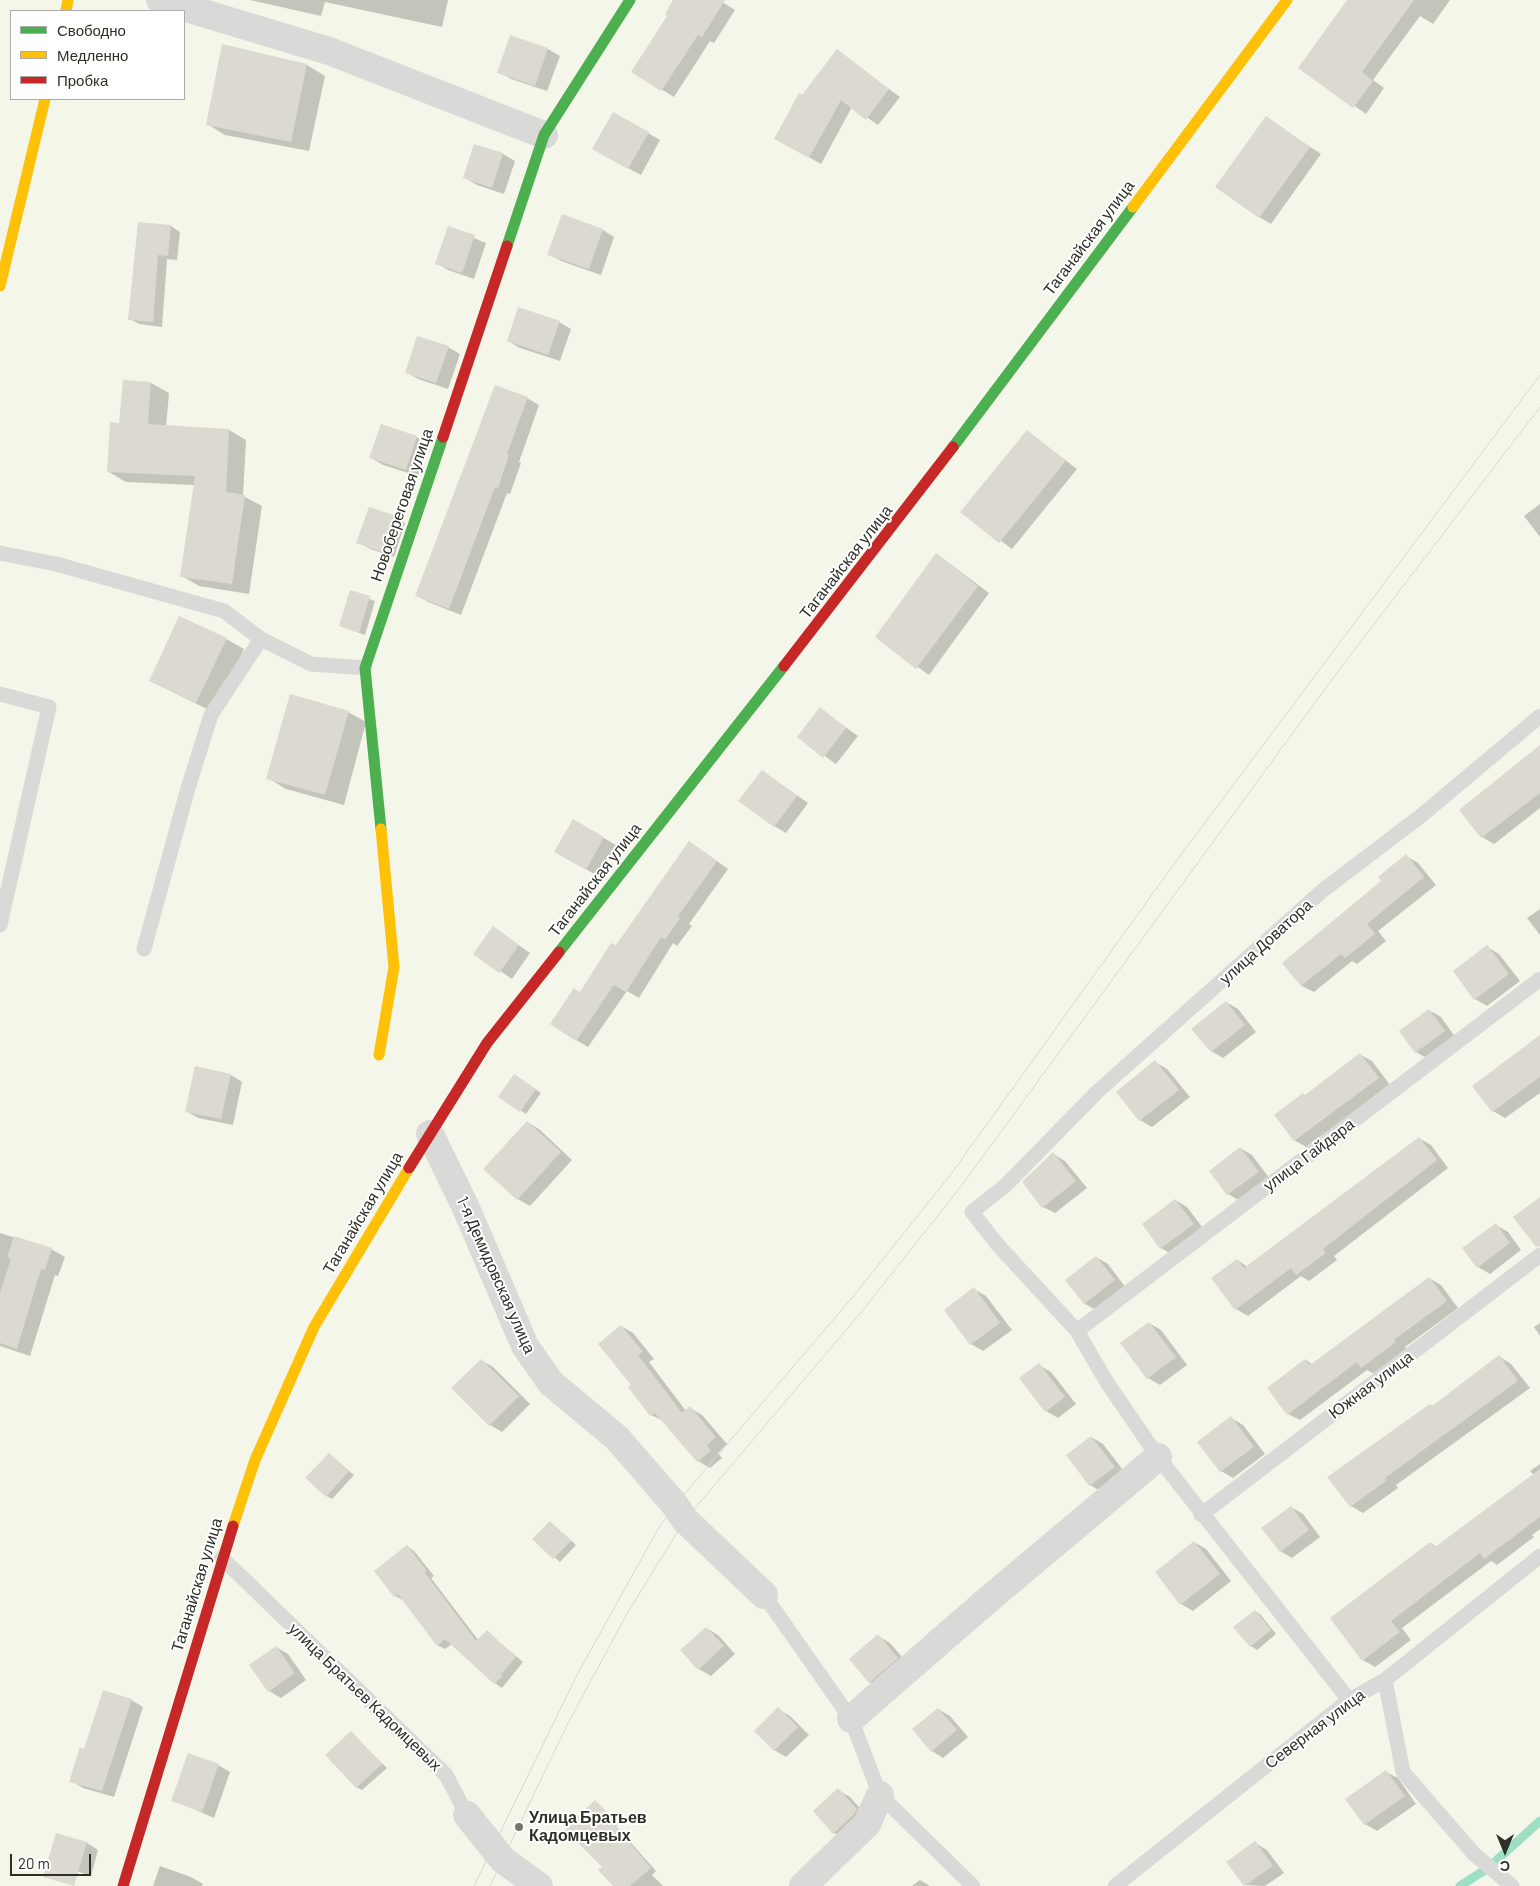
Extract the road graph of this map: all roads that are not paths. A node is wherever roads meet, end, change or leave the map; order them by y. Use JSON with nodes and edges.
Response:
{"nodes":[{"id":1,"x":160,"y":0,"type":"edge"},
{"id":2,"x":630,"y":0,"type":"edge"},
{"id":3,"x":1287,"y":0,"type":"edge"},
{"id":4,"x":45,"y":100,"type":"edge"},
{"id":5,"x":544,"y":135,"type":"junction"},
{"id":6,"x":0,"y":286,"type":"edge"},
{"id":7,"x":0,"y":554,"type":"edge"},
{"id":8,"x":261,"y":639,"type":"junction"},
{"id":9,"x":364,"y":668,"type":"junction"},
{"id":10,"x":0,"y":694,"type":"edge"},
{"id":11,"x":1540,"y":716,"type":"edge"},
{"id":12,"x":0,"y":926,"type":"edge"},
{"id":13,"x":144,"y":949,"type":"dead end"},
{"id":14,"x":1540,"y":979,"type":"edge"},
{"id":15,"x":379,"y":1055,"type":"dead end"},
{"id":16,"x":430,"y":1134,"type":"junction"},
{"id":17,"x":1540,"y":1255,"type":"edge"},
{"id":18,"x":1078,"y":1331,"type":"junction"},
{"id":19,"x":1158,"y":1457,"type":"junction"},
{"id":20,"x":1202,"y":1515,"type":"junction"},
{"id":21,"x":1540,"y":1556,"type":"edge"},
{"id":22,"x":222,"y":1558,"type":"junction"},
{"id":23,"x":764,"y":1595,"type":"joint"},
{"id":24,"x":1385,"y":1680,"type":"junction"},
{"id":25,"x":1349,"y":1700,"type":"junction"},
{"id":26,"x":851,"y":1719,"type":"junction"},
{"id":27,"x":880,"y":1795,"type":"junction"},
{"id":28,"x":467,"y":1815,"type":"joint"},
{"id":29,"x":123,"y":1886,"type":"edge"},
{"id":30,"x":539,"y":1886,"type":"edge"},
{"id":31,"x":803,"y":1886,"type":"edge"},
{"id":32,"x":973,"y":1886,"type":"edge"},
{"id":33,"x":1115,"y":1886,"type":"edge"},
{"id":34,"x":1512,"y":1886,"type":"edge"}],
"edges":[{"from":1,"to":5,"type":"street"},
{"from":2,"to":5,"type":"main road","name":"Новобереговая улица"},
{"from":3,"to":16,"type":"main road","name":"Таганайская улица"},
{"from":4,"to":6,"type":"main road"},
{"from":5,"to":9,"type":"main road","name":"Новобереговая улица"},
{"from":7,"to":8,"type":"lane"},
{"from":8,"to":9,"type":"lane"},
{"from":8,"to":13,"type":"lane"},
{"from":9,"to":15,"type":"main road","name":"Новобереговая улица"},
{"from":10,"to":12,"type":"lane"},
{"from":11,"to":18,"type":"lane","name":"улица Доватора"},
{"from":14,"to":18,"type":"lane","name":"улица Гайдара"},
{"from":16,"to":22,"type":"main road","name":"Таганайская улица"},
{"from":16,"to":23,"type":"street","name":"1-я Демидовская улица"},
{"from":17,"to":20,"type":"lane","name":"Южная улица"},
{"from":18,"to":19,"type":"lane"},
{"from":19,"to":20,"type":"lane"},
{"from":19,"to":26,"type":"street"},
{"from":20,"to":25,"type":"lane"},
{"from":21,"to":24,"type":"lane","name":"Северная улица"},
{"from":22,"to":28,"type":"lane","name":"улица Братьев Кадомцевых"},
{"from":22,"to":29,"type":"main road","name":"Таганайская улица"},
{"from":23,"to":26,"type":"lane","name":"1-я Демидовская улица"},
{"from":24,"to":25,"type":"lane","name":"Северная улица"},
{"from":24,"to":34,"type":"lane"},
{"from":25,"to":33,"type":"lane","name":"Северная улица"},
{"from":26,"to":27,"type":"lane","name":"1-я Демидовская улица"},
{"from":27,"to":31,"type":"street"},
{"from":27,"to":32,"type":"lane","name":"1-я Демидовская улица"},
{"from":28,"to":30,"type":"street","name":"улица Братьев Кадомцевых"}]}
